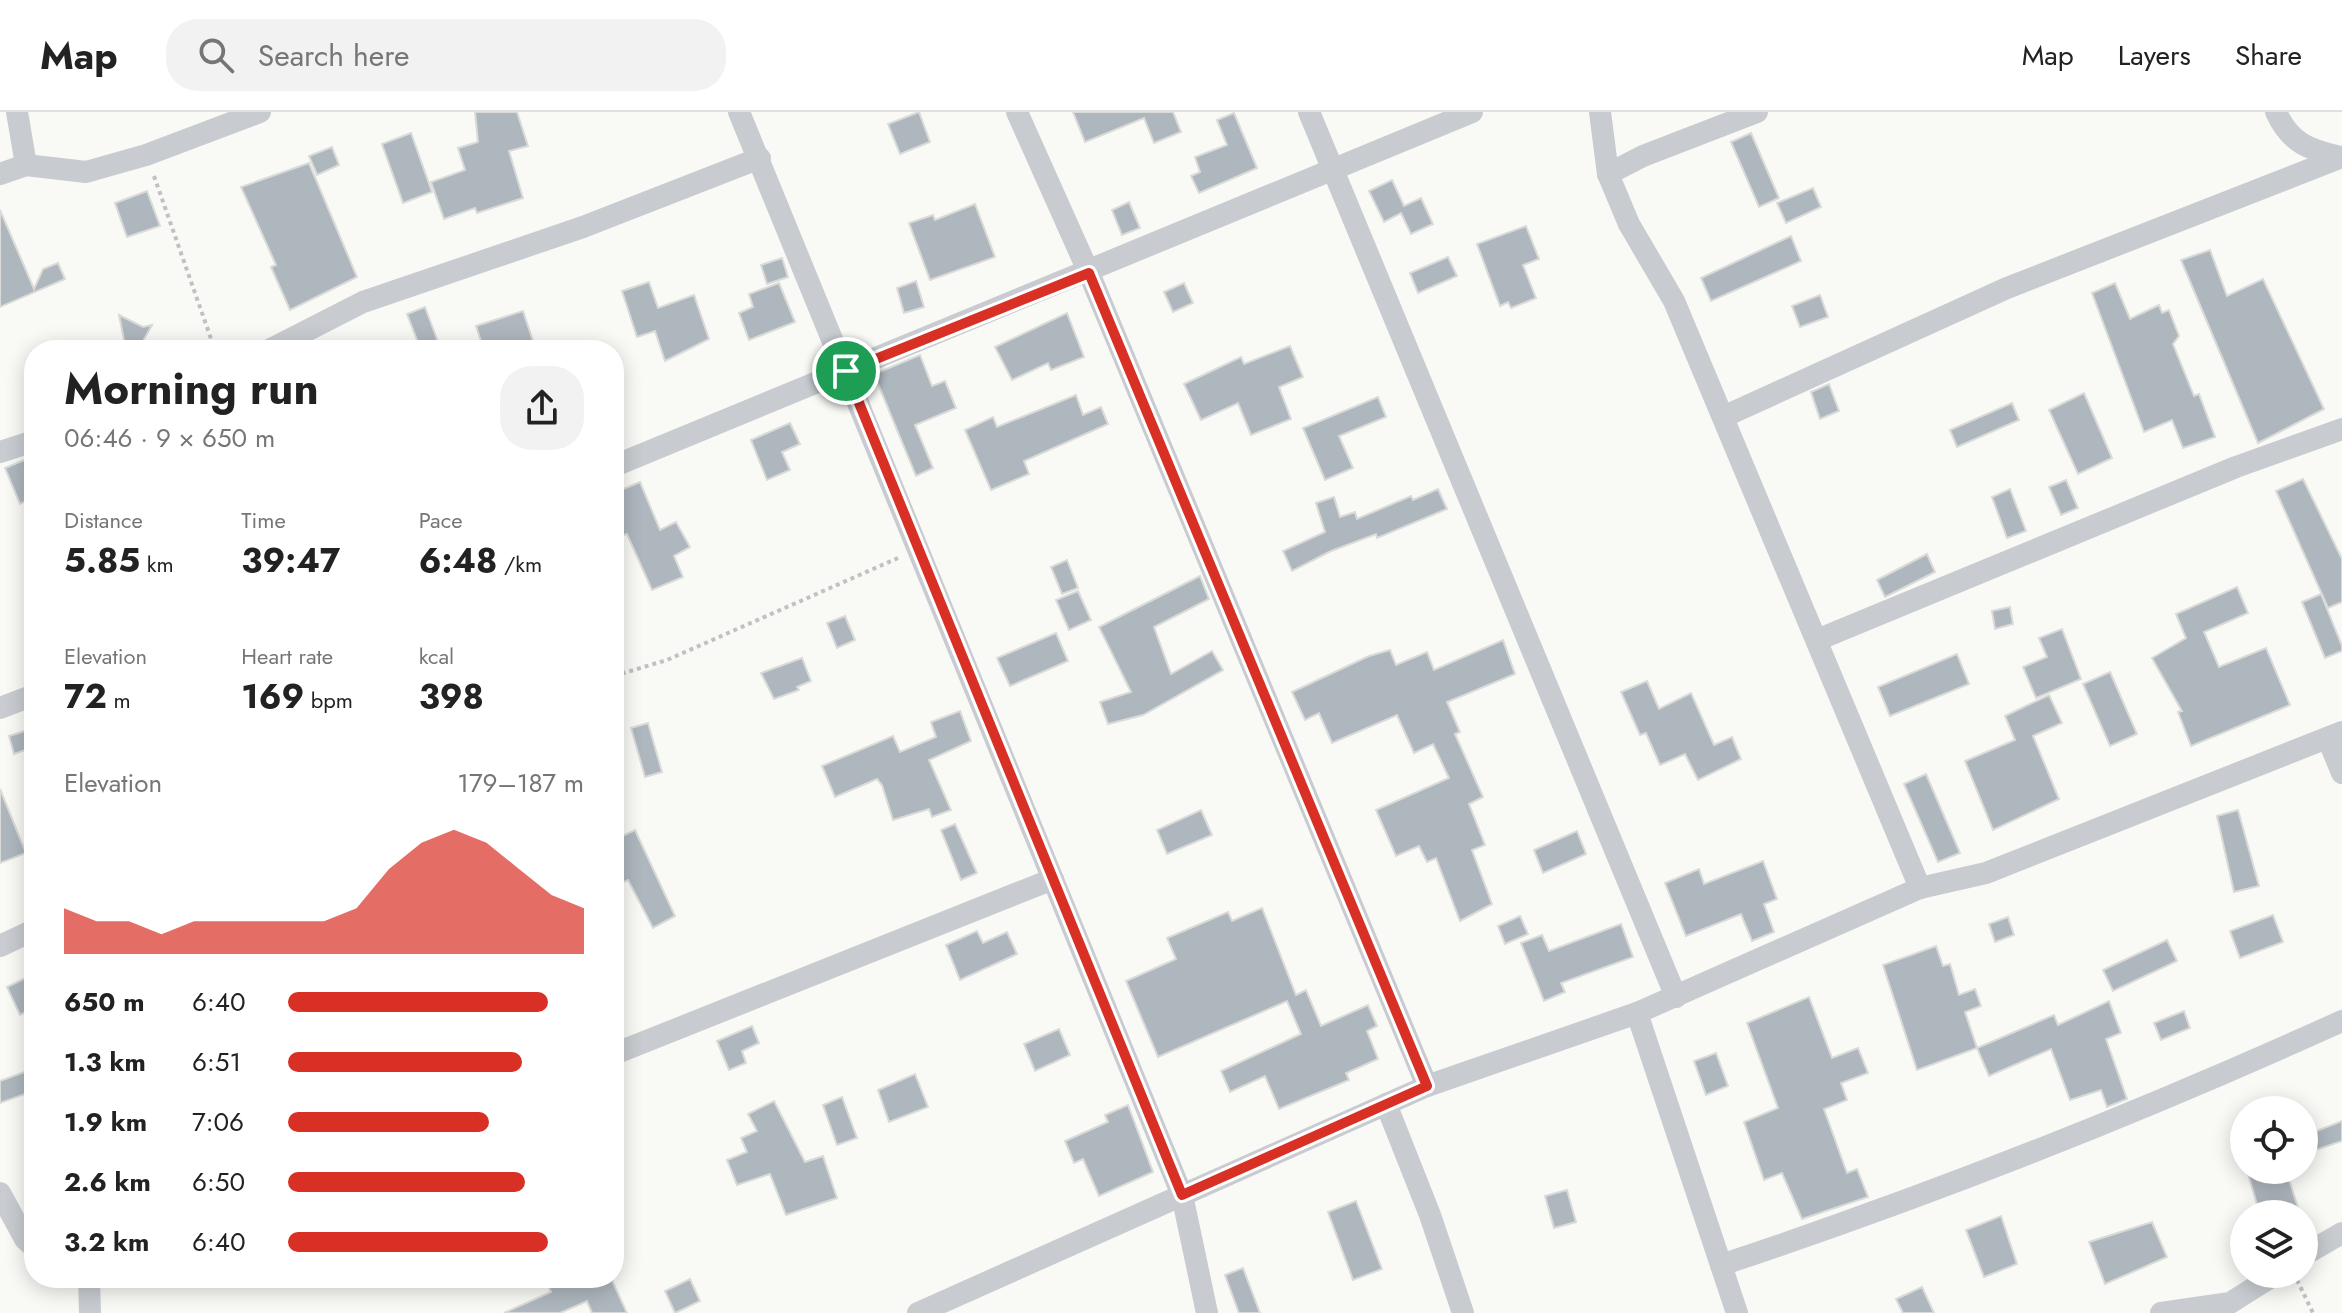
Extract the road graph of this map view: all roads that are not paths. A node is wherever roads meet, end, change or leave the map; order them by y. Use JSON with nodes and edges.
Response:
{"nodes":[{"id":1,"x":17,"y":112,"type":"edge"},
{"id":2,"x":260,"y":112,"type":"edge"},
{"id":3,"x":739,"y":112,"type":"edge"},
{"id":4,"x":1017,"y":112,"type":"edge"},
{"id":5,"x":1309,"y":112,"type":"edge"},
{"id":6,"x":1472,"y":112,"type":"edge"},
{"id":7,"x":1600,"y":112,"type":"edge"},
{"id":8,"x":1757,"y":112,"type":"edge"},
{"id":9,"x":2276,"y":112,"type":"edge"},
{"id":10,"x":2342,"y":157,"type":"edge"},
{"id":11,"x":760,"y":158,"type":"junction"},
{"id":12,"x":26,"y":165,"type":"junction"},
{"id":13,"x":1331,"y":171,"type":"junction"},
{"id":14,"x":0,"y":174,"type":"edge"},
{"id":15,"x":1608,"y":174,"type":"junction"},
{"id":16,"x":1089,"y":273,"type":"junction"},
{"id":17,"x":289,"y":340,"type":"edge"},
{"id":18,"x":846,"y":371,"type":"junction"},
{"id":19,"x":1723,"y":417,"type":"junction"},
{"id":20,"x":2342,"y":429,"type":"edge"},
{"id":21,"x":24,"y":444,"type":"edge"},
{"id":22,"x":0,"y":452,"type":"edge"},
{"id":23,"x":624,"y":462,"type":"edge"},
{"id":24,"x":1817,"y":640,"type":"junction"},
{"id":25,"x":24,"y":699,"type":"edge"},
{"id":26,"x":0,"y":708,"type":"edge"},
{"id":27,"x":2335,"y":735,"type":"edge"},
{"id":28,"x":2342,"y":773,"type":"edge"},
{"id":29,"x":1053,"y":879,"type":"junction"},
{"id":30,"x":1920,"y":888,"type":"junction"},
{"id":31,"x":24,"y":935,"type":"edge"},
{"id":32,"x":0,"y":946,"type":"edge"},
{"id":33,"x":1676,"y":997,"type":"junction"},
{"id":34,"x":1637,"y":1013,"type":"junction"},
{"id":35,"x":2342,"y":1021,"type":"edge"},
{"id":36,"x":624,"y":1050,"type":"edge"},
{"id":37,"x":1427,"y":1086,"type":"junction"},
{"id":38,"x":1386,"y":1104,"type":"junction"},
{"id":39,"x":0,"y":1193,"type":"edge"},
{"id":40,"x":1182,"y":1195,"type":"junction"},
{"id":41,"x":2342,"y":1233,"type":"edge"},
{"id":42,"x":24,"y":1237,"type":"edge"},
{"id":43,"x":2318,"y":1247,"type":"edge"},
{"id":44,"x":1721,"y":1265,"type":"junction"},
{"id":45,"x":89,"y":1288,"type":"edge"},
{"id":46,"x":2254,"y":1288,"type":"edge"},
{"id":47,"x":930,"y":1310,"type":"edge"},
{"id":48,"x":90,"y":1313,"type":"edge"},
{"id":49,"x":1207,"y":1313,"type":"edge"},
{"id":50,"x":1463,"y":1313,"type":"edge"},
{"id":51,"x":1737,"y":1313,"type":"edge"},
{"id":52,"x":2161,"y":1313,"type":"edge"}],
"edges":[{"from":1,"to":12,"type":"street"},
{"from":2,"to":12,"type":"street"},
{"from":3,"to":11,"type":"street"},
{"from":4,"to":16,"type":"street"},
{"from":5,"to":13,"type":"street"},
{"from":6,"to":13,"type":"street"},
{"from":7,"to":15,"type":"street"},
{"from":8,"to":15,"type":"street"},
{"from":9,"to":10,"type":"street"},
{"from":10,"to":19,"type":"street"},
{"from":11,"to":17,"type":"street"},
{"from":11,"to":18,"type":"street"},
{"from":12,"to":14,"type":"street"},
{"from":13,"to":16,"type":"street"},
{"from":13,"to":33,"type":"street"},
{"from":15,"to":19,"type":"street"},
{"from":16,"to":18,"type":"street"},
{"from":16,"to":37,"type":"street"},
{"from":18,"to":23,"type":"street"},
{"from":18,"to":29,"type":"street"},
{"from":19,"to":24,"type":"street"},
{"from":20,"to":24,"type":"street"},
{"from":21,"to":22,"type":"street"},
{"from":24,"to":30,"type":"street"},
{"from":25,"to":26,"type":"street"},
{"from":27,"to":28,"type":"street"},
{"from":27,"to":30,"type":"street"},
{"from":29,"to":36,"type":"street"},
{"from":29,"to":40,"type":"street"},
{"from":30,"to":33,"type":"street"},
{"from":31,"to":32,"type":"street"},
{"from":33,"to":34,"type":"street"},
{"from":34,"to":37,"type":"street"},
{"from":34,"to":44,"type":"street"},
{"from":35,"to":44,"type":"street"},
{"from":37,"to":38,"type":"street"},
{"from":38,"to":40,"type":"street"},
{"from":38,"to":50,"type":"street"},
{"from":39,"to":42,"type":"street"},
{"from":40,"to":47,"type":"street"},
{"from":40,"to":49,"type":"street"},
{"from":41,"to":43,"type":"street"},
{"from":44,"to":51,"type":"street"},
{"from":45,"to":48,"type":"street"},
{"from":46,"to":52,"type":"street"}]}
